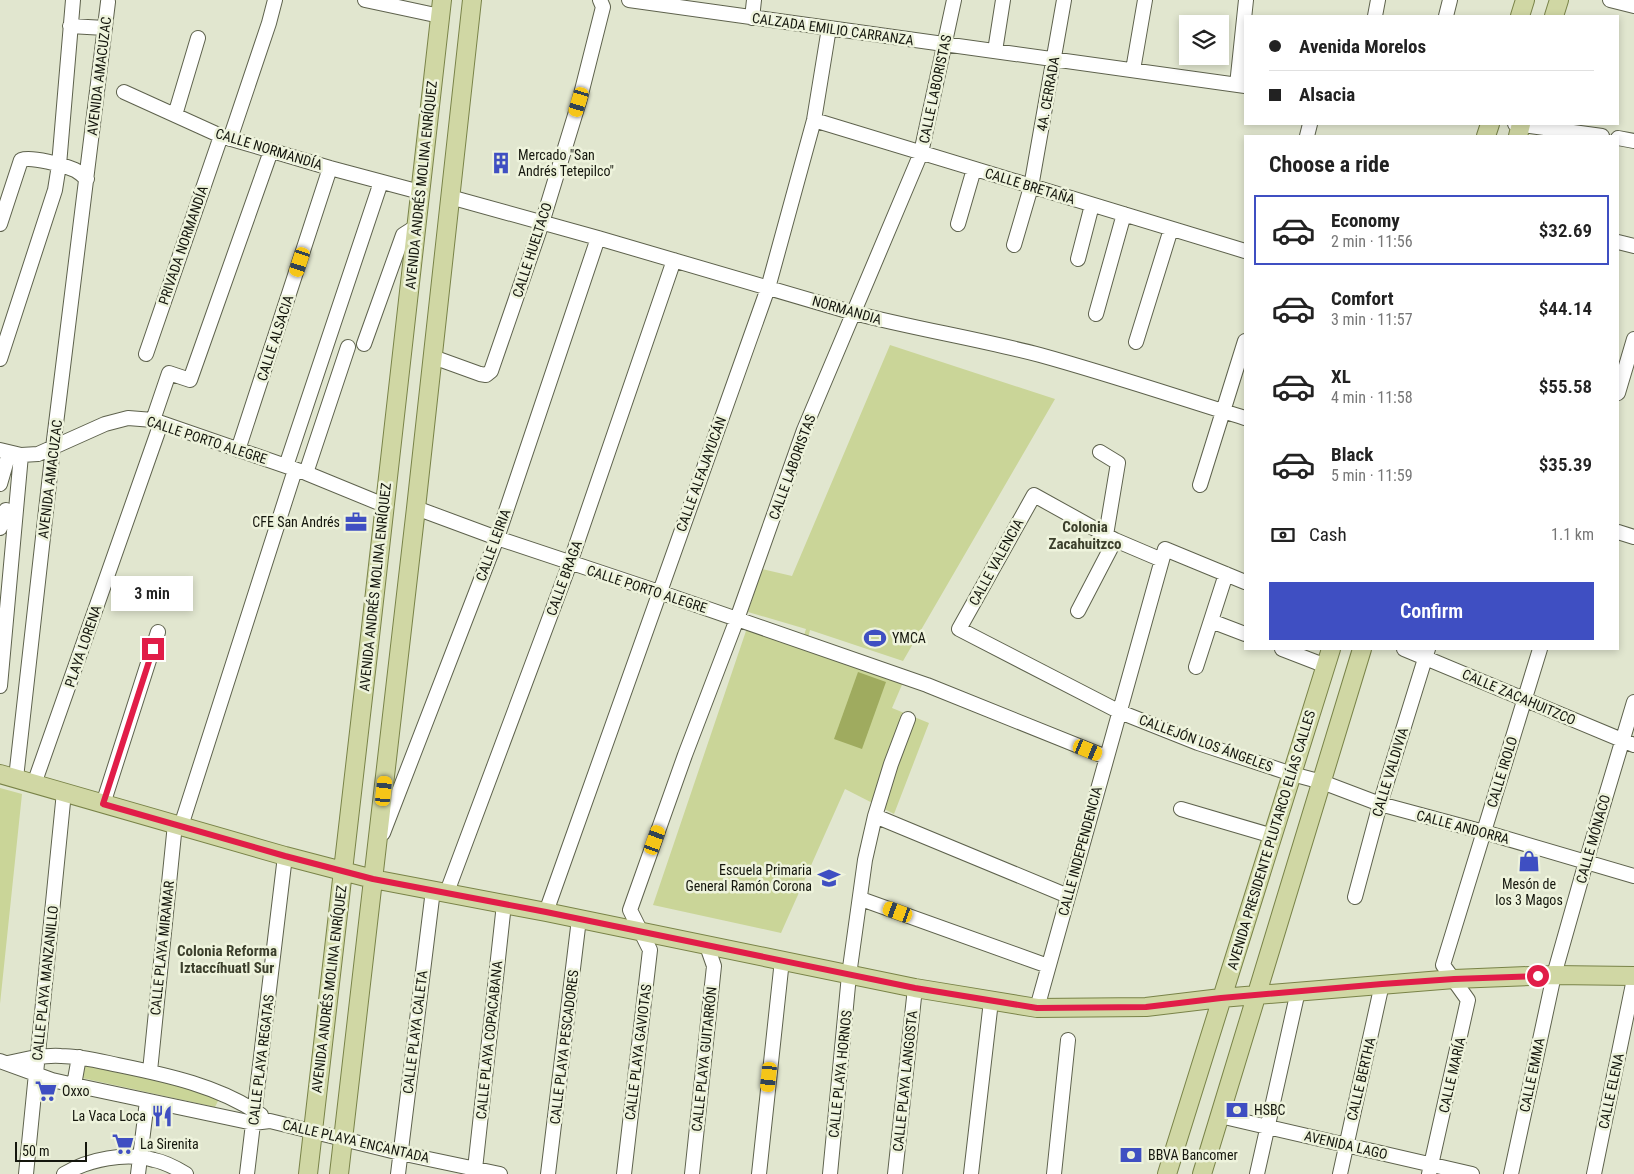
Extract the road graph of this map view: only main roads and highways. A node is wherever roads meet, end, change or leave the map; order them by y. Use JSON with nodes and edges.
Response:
{"nodes":[{"id":1,"x":472,"y":0,"type":"edge"},
{"id":2,"x":1525,"y":0,"type":"edge"},
{"id":3,"x":1560,"y":0,"type":"edge"},
{"id":4,"x":441,"y":8,"type":"edge"},
{"id":5,"x":1520,"y":15,"type":"edge"},
{"id":6,"x":1554,"y":15,"type":"edge"},
{"id":7,"x":1331,"y":650,"type":"edge"},
{"id":8,"x":1362,"y":650,"type":"edge"},
{"id":9,"x":8,"y":776,"type":"edge"},
{"id":10,"x":343,"y":872,"type":"junction"},
{"id":11,"x":373,"y":879,"type":"junction"},
{"id":12,"x":1634,"y":978,"type":"edge"},
{"id":13,"x":1257,"y":994,"type":"junction"},
{"id":14,"x":1221,"y":998,"type":"junction"},
{"id":15,"x":308,"y":1174,"type":"edge"},
{"id":16,"x":339,"y":1174,"type":"edge"},
{"id":17,"x":1167,"y":1174,"type":"edge"},
{"id":18,"x":1202,"y":1174,"type":"edge"}],
"edges":[{"from":1,"to":11,"type":"main road"},
{"from":2,"to":5,"type":"main road"},
{"from":3,"to":6,"type":"main road"},
{"from":4,"to":10,"type":"main road","name":"AVENIDA ANDRÉS MOLINA ENRÍQUEZ"},
{"from":7,"to":14,"type":"main road","name":"AVENIDA PRESIDENTE PLUTARCO ELÍAS CALLES"},
{"from":8,"to":13,"type":"main road"},
{"from":9,"to":10,"type":"main road"},
{"from":10,"to":11,"type":"main road"},
{"from":10,"to":15,"type":"main road","name":"AVENIDA ANDRÉS MOLINA ENRÍQUEZ"},
{"from":11,"to":14,"type":"main road"},
{"from":11,"to":16,"type":"main road"},
{"from":12,"to":13,"type":"main road"},
{"from":13,"to":14,"type":"main road"},
{"from":13,"to":18,"type":"main road"},
{"from":14,"to":17,"type":"main road","name":"AVENIDA PRESIDENTE PLUTARCO ELÍAS CALLES"}]}
